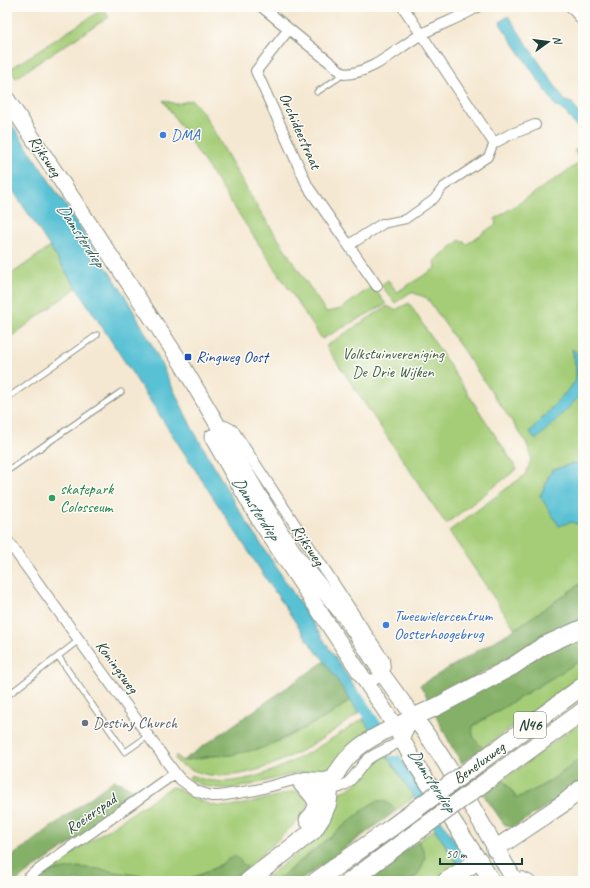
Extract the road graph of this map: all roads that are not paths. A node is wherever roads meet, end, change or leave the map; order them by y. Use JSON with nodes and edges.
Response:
{"nodes":[{"id":1,"x":262,"y":7,"type":"edge"},
{"id":2,"x":403,"y":7,"type":"edge"},
{"id":3,"x":477,"y":7,"type":"edge"},
{"id":4,"x":573,"y":8,"type":"edge"},
{"id":5,"x":583,"y":21,"type":"edge"},
{"id":6,"x":290,"y":29,"type":"junction"},
{"id":7,"x":422,"y":34,"type":"junction"},
{"id":8,"x":344,"y":74,"type":"junction"},
{"id":9,"x":316,"y":92,"type":"dead end"},
{"id":10,"x":7,"y":98,"type":"edge"},
{"id":11,"x":535,"y":125,"type":"dead end"},
{"id":12,"x":494,"y":143,"type":"junction"},
{"id":13,"x":382,"y":224,"type":"joint"},
{"id":14,"x":349,"y":245,"type":"junction"},
{"id":15,"x":377,"y":286,"type":"dead end"},
{"id":16,"x":97,"y":335,"type":"dead end"},
{"id":17,"x":121,"y":392,"type":"dead end"},
{"id":18,"x":7,"y":398,"type":"edge"},
{"id":19,"x":214,"y":430,"type":"junction"},
{"id":20,"x":7,"y":471,"type":"edge"},
{"id":21,"x":7,"y":540,"type":"edge"},
{"id":22,"x":583,"y":628,"type":"edge"},
{"id":23,"x":79,"y":640,"type":"junction"},
{"id":24,"x":58,"y":656,"type":"junction"},
{"id":25,"x":383,"y":675,"type":"junction"},
{"id":26,"x":365,"y":680,"type":"junction"},
{"id":27,"x":583,"y":686,"type":"edge"},
{"id":28,"x":7,"y":696,"type":"edge"},
{"id":29,"x":583,"y":711,"type":"edge"},
{"id":30,"x":414,"y":717,"type":"junction"},
{"id":31,"x":148,"y":736,"type":"junction"},
{"id":32,"x":388,"y":738,"type":"junction"},
{"id":33,"x":175,"y":773,"type":"junction"},
{"id":34,"x":333,"y":782,"type":"junction"},
{"id":35,"x":294,"y":783,"type":"junction"},
{"id":36,"x":583,"y":787,"type":"edge"},
{"id":37,"x":496,"y":849,"type":"junction"},
{"id":38,"x":470,"y":865,"type":"junction"},
{"id":39,"x":254,"y":876,"type":"edge"},
{"id":40,"x":25,"y":881,"type":"edge"},
{"id":41,"x":316,"y":881,"type":"edge"},
{"id":42,"x":350,"y":881,"type":"edge"},
{"id":43,"x":446,"y":881,"type":"edge"},
{"id":44,"x":492,"y":881,"type":"edge"},
{"id":45,"x":518,"y":881,"type":"edge"}],
"edges":[{"from":1,"to":6,"type":"street"},
{"from":2,"to":7,"type":"street"},
{"from":3,"to":7,"type":"street","name":"Orchideestraat"},
{"from":4,"to":5,"type":"street"},
{"from":6,"to":8,"type":"street"},
{"from":6,"to":14,"type":"street","name":"Orchideestraat"},
{"from":7,"to":8,"type":"street","name":"Orchideestraat"},
{"from":7,"to":12,"type":"street"},
{"from":8,"to":9,"type":"lane","name":"Orchideestraat"},
{"from":10,"to":19,"type":"main road","name":"Rijksweg"},
{"from":11,"to":12,"type":"street"},
{"from":12,"to":13,"type":"street"},
{"from":13,"to":14,"type":"street"},
{"from":14,"to":15,"type":"street","name":"Orchideestraat"},
{"from":16,"to":18,"type":"lane"},
{"from":17,"to":20,"type":"lane"},
{"from":19,"to":25,"type":"main road","name":"Rijksweg"},
{"from":19,"to":26,"type":"main road","name":"Rijksweg"},
{"from":21,"to":23,"type":"street","name":"Koningsweg"},
{"from":22,"to":30,"type":"highway"},
{"from":23,"to":24,"type":"lane"},
{"from":23,"to":31,"type":"street","name":"Koningsweg"},
{"from":24,"to":28,"type":"lane"},
{"from":24,"to":31,"type":"lane"},
{"from":25,"to":26,"type":"street"},
{"from":25,"to":30,"type":"main road","name":"Rijksweg"},
{"from":26,"to":32,"type":"main road","name":"Rijksweg"},
{"from":27,"to":41,"type":"highway","name":"Beneluxweg","number":"N46","bridge":true},
{"from":29,"to":42,"type":"highway","name":"Beneluxweg","number":"N46","bridge":true},
{"from":30,"to":32,"type":"main road"},
{"from":30,"to":37,"type":"main road","name":"Rijksweg"},
{"from":31,"to":33,"type":"street","name":"Koningsweg"},
{"from":32,"to":34,"type":"main road"},
{"from":32,"to":38,"type":"main road","name":"Rijksweg"},
{"from":33,"to":35,"type":"street","name":"Koningsweg"},
{"from":33,"to":40,"type":"street","name":"Roeierspad"},
{"from":34,"to":35,"type":"street","name":"Koningsweg"},
{"from":34,"to":35,"type":"street","name":"Koningsweg"},
{"from":34,"to":39,"type":"highway"},
{"from":35,"to":39,"type":"highway"},
{"from":36,"to":37,"type":"highway"},
{"from":37,"to":38,"type":"main road"},
{"from":37,"to":45,"type":"main road","name":"Rijksweg"},
{"from":38,"to":43,"type":"highway"},
{"from":38,"to":44,"type":"main road","name":"Rijksweg"}]}
